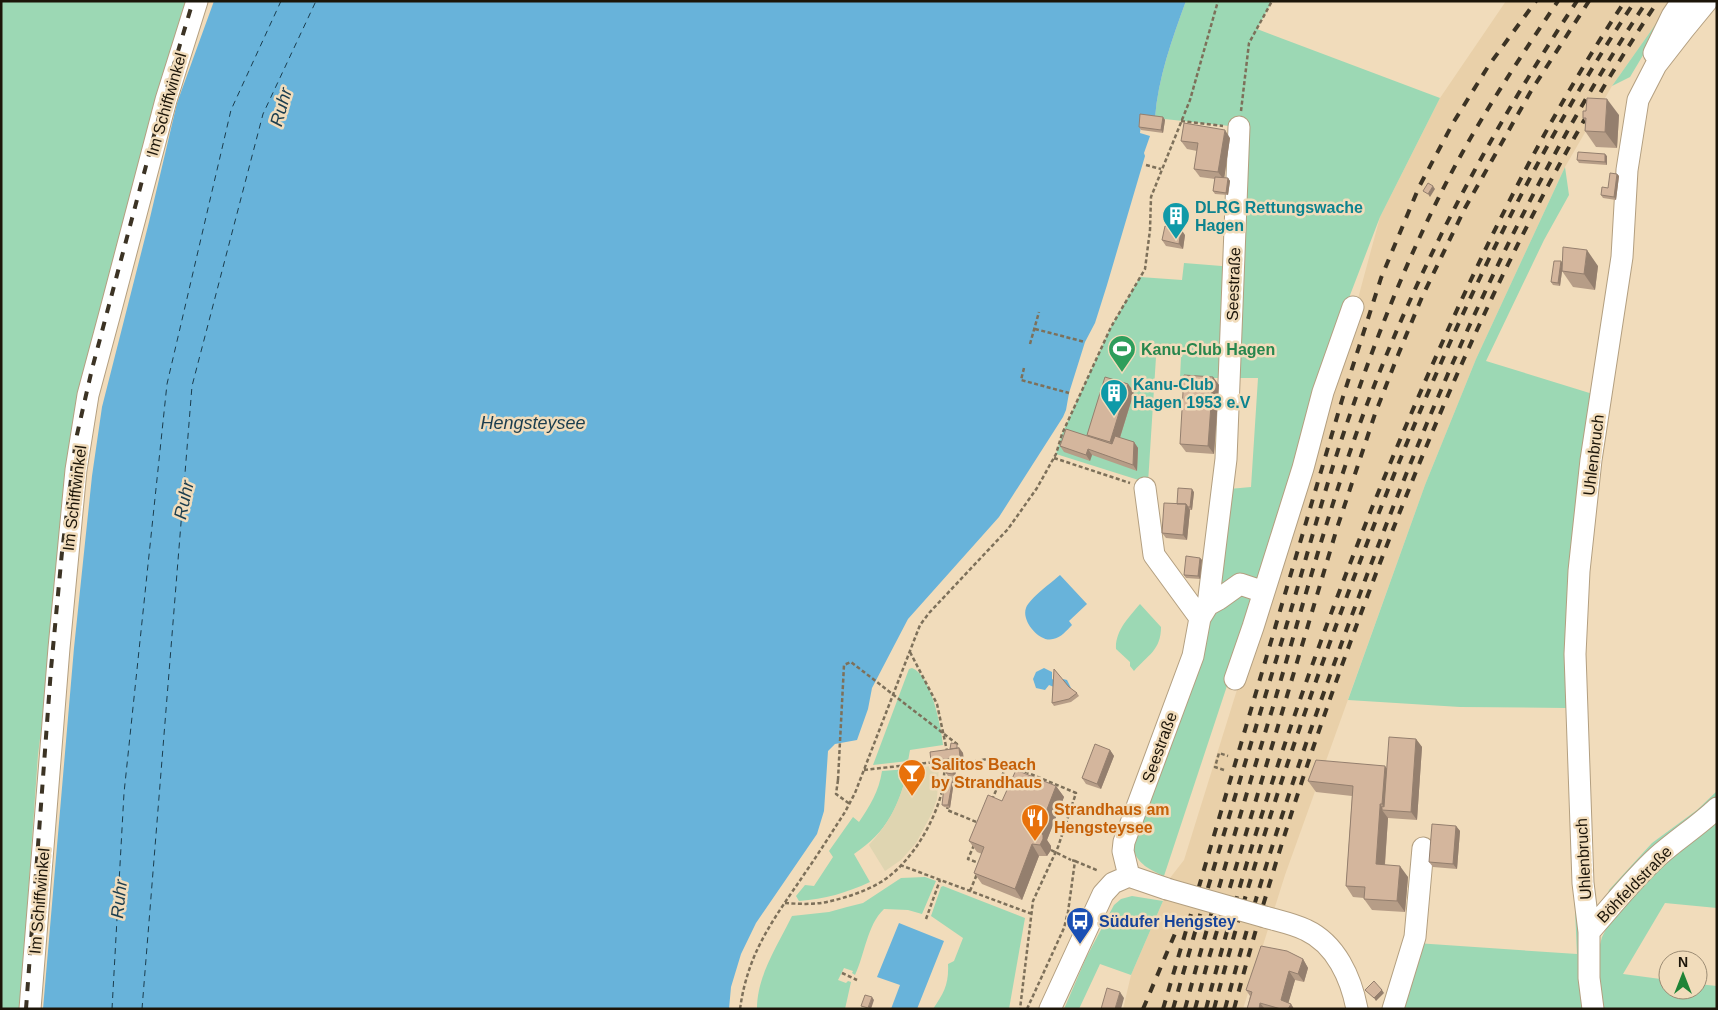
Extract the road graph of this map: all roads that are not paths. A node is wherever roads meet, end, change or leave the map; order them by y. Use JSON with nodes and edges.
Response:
{"nodes":[{"id":1,"x":197,"y":1,"type":"edge"},
{"id":2,"x":1682,"y":1,"type":"edge"},
{"id":3,"x":1707,"y":1,"type":"edge"},
{"id":4,"x":1638,"y":100,"type":"junction"},
{"id":5,"x":1239,"y":127,"type":"road end"},
{"id":6,"x":1353,"y":307,"type":"dead end"},
{"id":7,"x":1145,"y":488,"type":"road end"},
{"id":8,"x":1264,"y":592,"type":"junction"},
{"id":9,"x":1204,"y":612,"type":"junction"},
{"id":10,"x":1235,"y":679,"type":"dead end"},
{"id":11,"x":1717,"y":808,"type":"edge"},
{"id":12,"x":1424,"y":848,"type":"dead end"},
{"id":13,"x":1129,"y":876,"type":"junction"},
{"id":14,"x":1588,"y":932,"type":"junction"},
{"id":15,"x":30,"y":1009,"type":"edge"},
{"id":16,"x":1050,"y":1009,"type":"edge"},
{"id":17,"x":1357,"y":1009,"type":"edge"},
{"id":18,"x":1393,"y":1009,"type":"edge"},
{"id":19,"x":1593,"y":1009,"type":"edge"}],
"edges":[{"from":1,"to":15,"type":"street","name":"Im Schiffwinkel"},
{"from":2,"to":4,"type":"street"},
{"from":3,"to":4,"type":"street","name":"Uhlenbruch"},
{"from":4,"to":14,"type":"street","name":"Uhlenbruch"},
{"from":5,"to":9,"type":"street","name":"Seestraße"},
{"from":6,"to":8,"type":"street"},
{"from":7,"to":9,"type":"street"},
{"from":8,"to":9,"type":"street"},
{"from":8,"to":10,"type":"street"},
{"from":9,"to":13,"type":"street","name":"Seestraße"},
{"from":11,"to":14,"type":"street","name":"Böhfeldstraße"},
{"from":12,"to":18,"type":"street"},
{"from":13,"to":16,"type":"street"},
{"from":13,"to":17,"type":"street","bridge":true},
{"from":14,"to":19,"type":"street","name":"Böhfeldstraße"}]}
